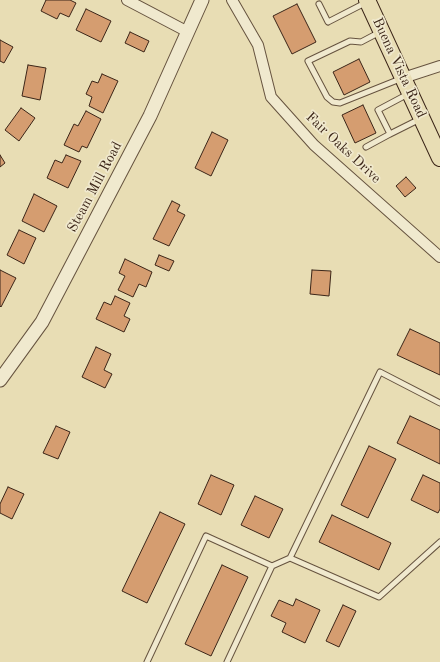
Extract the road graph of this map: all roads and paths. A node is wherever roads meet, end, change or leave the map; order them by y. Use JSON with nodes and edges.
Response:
{"nodes":[{"id":1,"x":127,"y":0,"type":"edge"},
{"id":2,"x":202,"y":0,"type":"edge"},
{"id":3,"x":232,"y":0,"type":"edge"},
{"id":4,"x":367,"y":1,"type":"edge"},
{"id":5,"x":319,"y":4,"type":"dead end"},
{"id":6,"x":381,"y":31,"type":"junction"},
{"id":7,"x":188,"y":32,"type":"junction"},
{"id":8,"x":440,"y":66,"type":"edge"},
{"id":9,"x":403,"y":78,"type":"junction"},
{"id":10,"x":410,"y":93,"type":"junction"},
{"id":11,"x":422,"y":118,"type":"junction"},
{"id":12,"x":390,"y":134,"type":"junction"},
{"id":13,"x":366,"y":147,"type":"dead end"},
{"id":14,"x":440,"y":158,"type":"edge"},
{"id":15,"x":440,"y":257,"type":"edge"},
{"id":16,"x":0,"y":380,"type":"edge"},
{"id":17,"x":440,"y":403,"type":"edge"},
{"id":18,"x":440,"y":542,"type":"edge"},
{"id":19,"x":290,"y":558,"type":"junction"},
{"id":20,"x":272,"y":566,"type":"junction"},
{"id":21,"x":147,"y":662,"type":"edge"},
{"id":22,"x":227,"y":662,"type":"edge"}],
"edges":[{"from":1,"to":7,"type":"street"},
{"from":2,"to":7,"type":"street","name":"Steam Mill Road"},
{"from":3,"to":15,"type":"street","name":"Fair Oaks Drive"},
{"from":4,"to":5,"type":"lane"},
{"from":4,"to":6,"type":"main road","name":"Buena Vista Road"},
{"from":6,"to":9,"type":"main road","name":"Buena Vista Road"},
{"from":6,"to":9,"type":"lane"},
{"from":7,"to":16,"type":"street","name":"Steam Mill Road"},
{"from":8,"to":9,"type":"street"},
{"from":9,"to":10,"type":"main road","name":"Buena Vista Road"},
{"from":10,"to":11,"type":"main road","name":"Buena Vista Road"},
{"from":10,"to":12,"type":"lane"},
{"from":11,"to":12,"type":"lane"},
{"from":11,"to":14,"type":"main road","name":"Buena Vista Road"},
{"from":12,"to":13,"type":"lane"},
{"from":17,"to":19,"type":"lane"},
{"from":18,"to":19,"type":"lane"},
{"from":19,"to":20,"type":"lane"},
{"from":20,"to":21,"type":"lane"},
{"from":20,"to":22,"type":"lane"}]}
